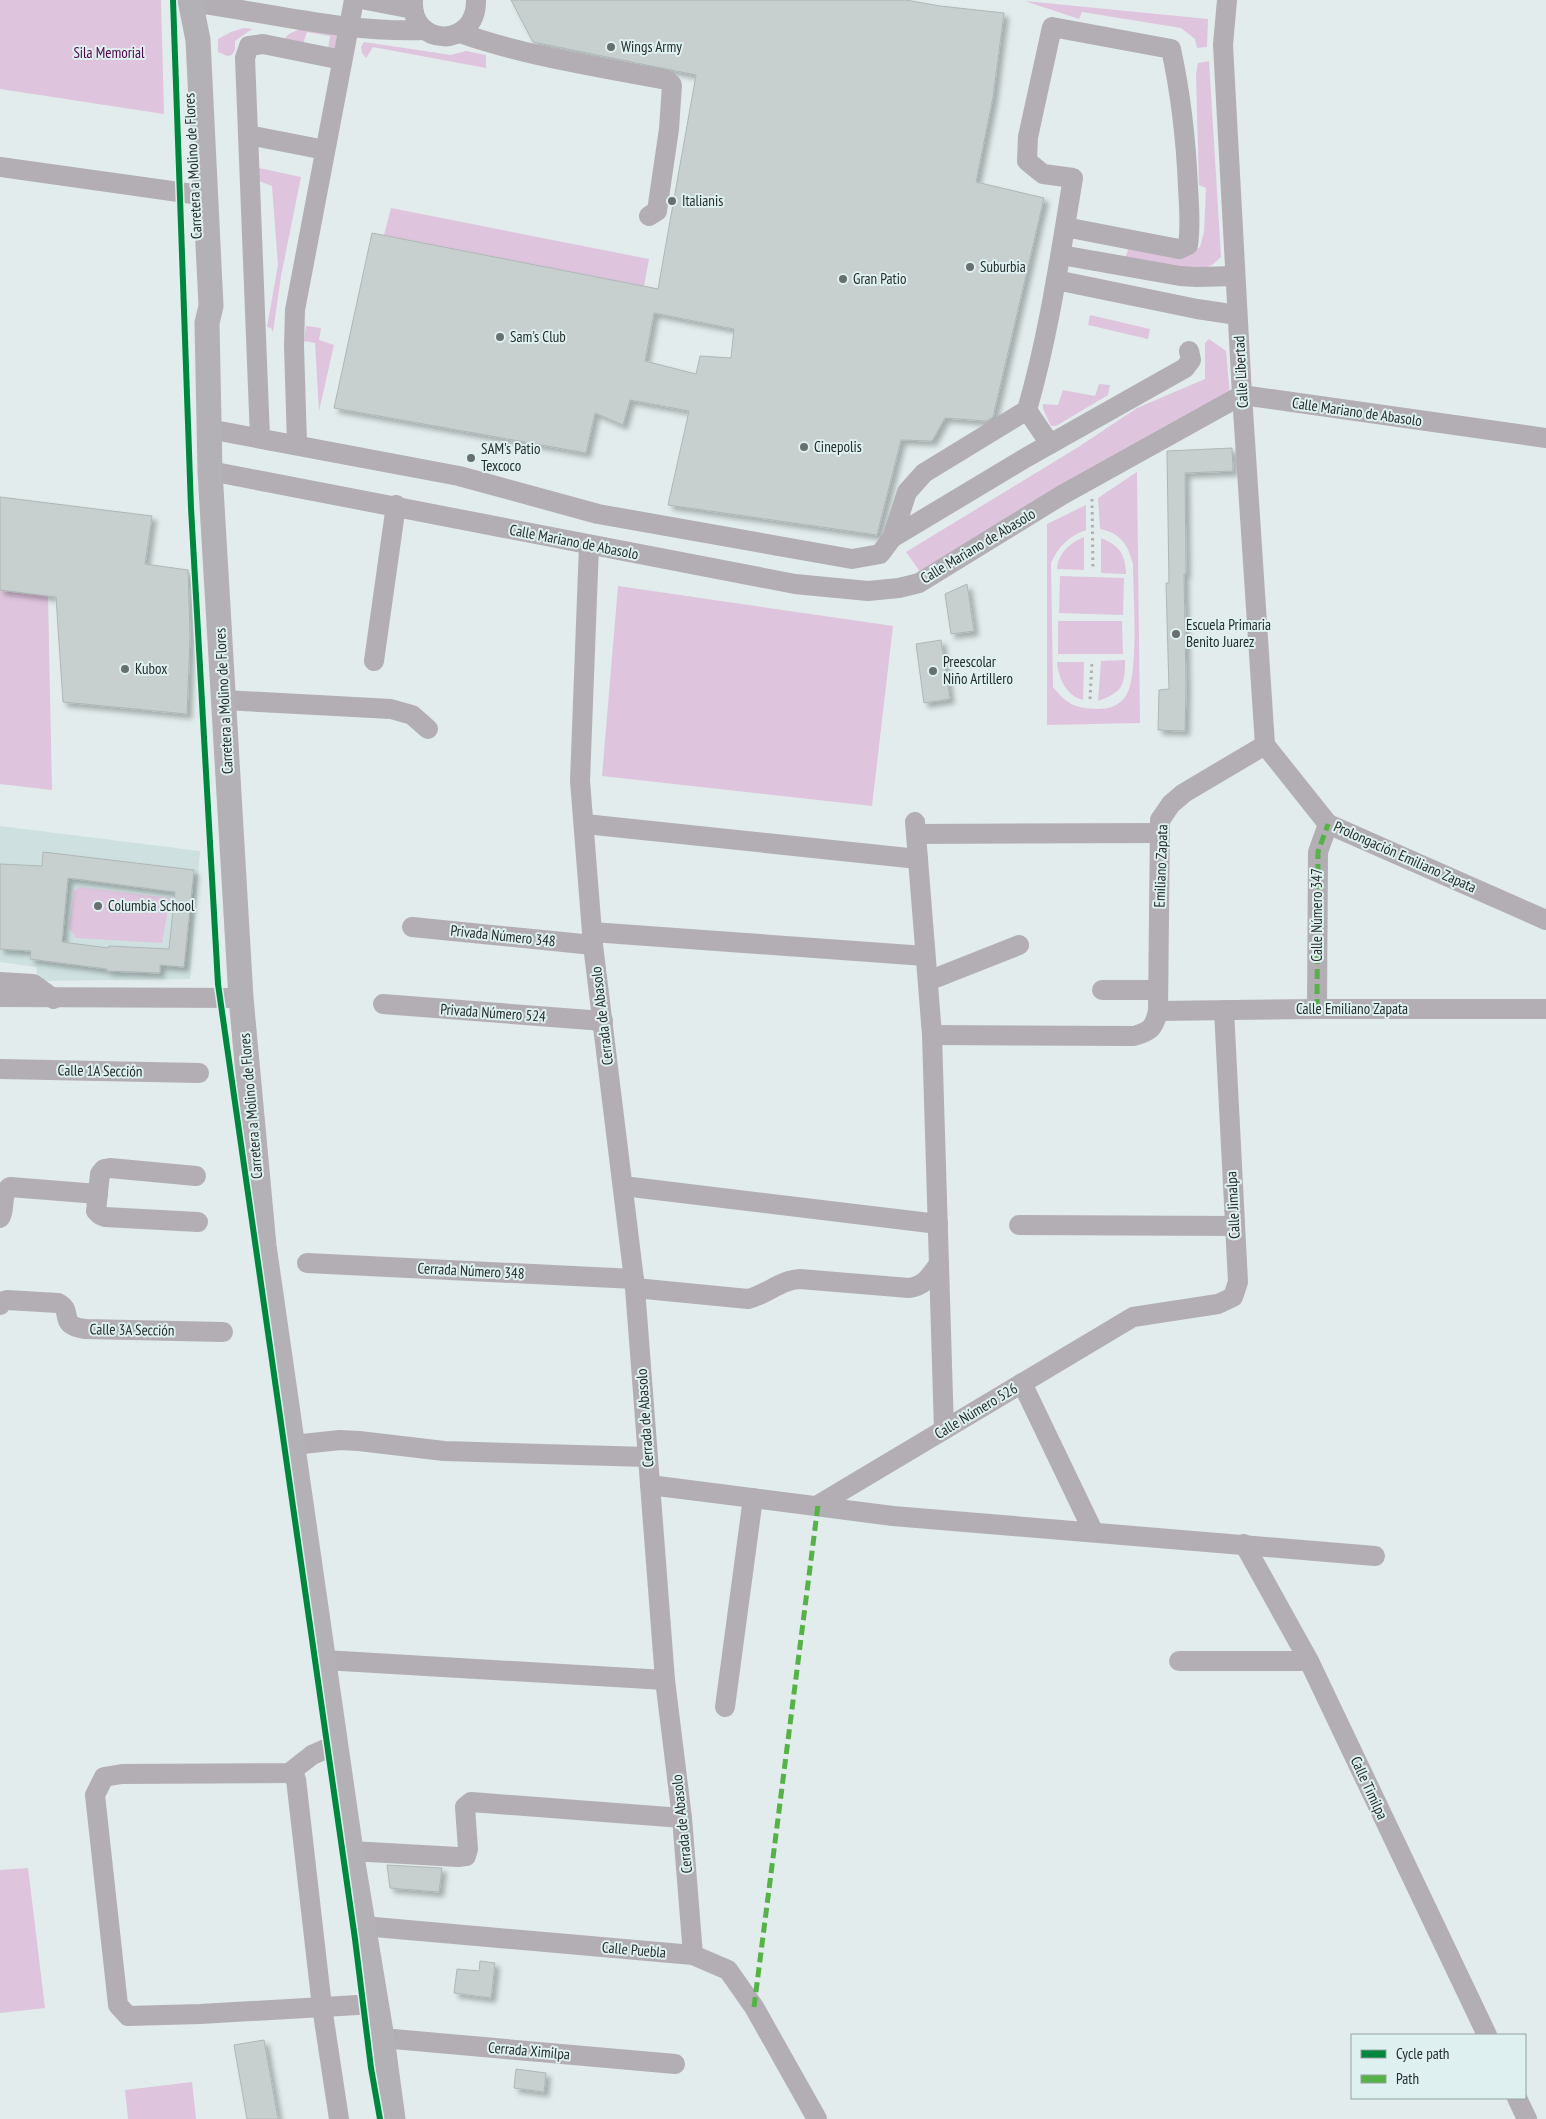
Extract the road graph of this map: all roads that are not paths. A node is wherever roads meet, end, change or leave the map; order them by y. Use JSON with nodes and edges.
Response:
{"nodes":[{"id":1,"x":354,"y":0,"type":"edge"},
{"id":2,"x":366,"y":0,"type":"edge"},
{"id":3,"x":476,"y":0,"type":"edge"},
{"id":4,"x":1227,"y":0,"type":"edge"},
{"id":5,"x":197,"y":2,"type":"edge"},
{"id":6,"x":413,"y":4,"type":"edge"},
{"id":7,"x":349,"y":26,"type":"junction"},
{"id":8,"x":425,"y":30,"type":"junction"},
{"id":9,"x":460,"y":33,"type":"junction"},
{"id":10,"x":342,"y":60,"type":"junction"},
{"id":11,"x":248,"y":135,"type":"junction"},
{"id":12,"x":325,"y":150,"type":"junction"},
{"id":13,"x":0,"y":168,"type":"edge"},
{"id":14,"x":193,"y":194,"type":"junction"},
{"id":15,"x":649,"y":216,"type":"dead end"},
{"id":16,"x":1065,"y":227,"type":"junction"},
{"id":17,"x":1061,"y":255,"type":"junction"},
{"id":18,"x":1235,"y":276,"type":"junction"},
{"id":19,"x":1056,"y":280,"type":"junction"},
{"id":20,"x":1238,"y":314,"type":"junction"},
{"id":21,"x":207,"y":323,"type":"junction"},
{"id":22,"x":1190,"y":351,"type":"dead end"},
{"id":23,"x":1242,"y":395,"type":"junction"},
{"id":24,"x":1028,"y":410,"type":"junction"},
{"id":25,"x":209,"y":429,"type":"junction"},
{"id":26,"x":260,"y":438,"type":"junction"},
{"id":27,"x":1546,"y":438,"type":"edge"},
{"id":28,"x":297,"y":444,"type":"junction"},
{"id":29,"x":1050,"y":444,"type":"junction"},
{"id":30,"x":210,"y":471,"type":"junction"},
{"id":31,"x":396,"y":505,"type":"junction"},
{"id":32,"x":892,"y":538,"type":"junction"},
{"id":33,"x":589,"y":546,"type":"junction"},
{"id":34,"x":374,"y":661,"type":"dead end"},
{"id":35,"x":224,"y":700,"type":"junction"},
{"id":36,"x":428,"y":729,"type":"dead end"},
{"id":37,"x":1265,"y":745,"type":"junction"},
{"id":38,"x":585,"y":824,"type":"junction"},
{"id":39,"x":1328,"y":824,"type":"junction"},
{"id":40,"x":1160,"y":833,"type":"junction"},
{"id":41,"x":918,"y":859,"type":"junction"},
{"id":42,"x":1546,"y":920,"type":"edge"},
{"id":43,"x":412,"y":927,"type":"dead end"},
{"id":44,"x":593,"y":938,"type":"junction"},
{"id":45,"x":1019,"y":945,"type":"dead end"},
{"id":46,"x":925,"y":956,"type":"junction"},
{"id":47,"x":928,"y":981,"type":"junction"},
{"id":48,"x":0,"y":982,"type":"edge"},
{"id":49,"x":1102,"y":990,"type":"dead end"},
{"id":50,"x":1158,"y":990,"type":"junction"},
{"id":51,"x":0,"y":997,"type":"edge"},
{"id":52,"x":241,"y":998,"type":"junction"},
{"id":53,"x":54,"y":999,"type":"junction"},
{"id":54,"x":383,"y":1004,"type":"dead end"},
{"id":55,"x":1317,"y":1009,"type":"junction"},
{"id":56,"x":1546,"y":1009,"type":"edge"},
{"id":57,"x":1224,"y":1010,"type":"junction"},
{"id":58,"x":1158,"y":1012,"type":"junction"},
{"id":59,"x":603,"y":1021,"type":"junction"},
{"id":60,"x":932,"y":1036,"type":"junction"},
{"id":61,"x":0,"y":1069,"type":"edge"},
{"id":62,"x":200,"y":1073,"type":"dead end"},
{"id":63,"x":196,"y":1176,"type":"dead end"},
{"id":64,"x":623,"y":1186,"type":"junction"},
{"id":65,"x":98,"y":1194,"type":"junction"},
{"id":66,"x":0,"y":1218,"type":"edge"},
{"id":67,"x":198,"y":1222,"type":"dead end"},
{"id":68,"x":938,"y":1224,"type":"junction"},
{"id":69,"x":1019,"y":1225,"type":"dead end"},
{"id":70,"x":1234,"y":1226,"type":"junction"},
{"id":71,"x":307,"y":1263,"type":"dead end"},
{"id":72,"x":939,"y":1264,"type":"junction"},
{"id":73,"x":635,"y":1283,"type":"junction"},
{"id":74,"x":0,"y":1305,"type":"edge"},
{"id":75,"x":1133,"y":1317,"type":"joint"},
{"id":76,"x":223,"y":1332,"type":"dead end"},
{"id":77,"x":1022,"y":1383,"type":"junction"},
{"id":78,"x":944,"y":1430,"type":"junction"},
{"id":79,"x":293,"y":1446,"type":"junction"},
{"id":80,"x":648,"y":1457,"type":"junction"},
{"id":81,"x":650,"y":1485,"type":"junction"},
{"id":82,"x":753,"y":1498,"type":"junction"},
{"id":83,"x":818,"y":1505,"type":"junction"},
{"id":84,"x":1093,"y":1531,"type":"junction"},
{"id":85,"x":1244,"y":1544,"type":"junction"},
{"id":86,"x":1375,"y":1556,"type":"dead end"},
{"id":87,"x":324,"y":1660,"type":"junction"},
{"id":88,"x":1309,"y":1660,"type":"junction"},
{"id":89,"x":1179,"y":1661,"type":"dead end"},
{"id":90,"x":666,"y":1680,"type":"junction"},
{"id":91,"x":725,"y":1707,"type":"dead end"},
{"id":92,"x":336,"y":1744,"type":"junction"},
{"id":93,"x":289,"y":1773,"type":"junction"},
{"id":94,"x":682,"y":1818,"type":"junction"},
{"id":95,"x":351,"y":1851,"type":"junction"},
{"id":96,"x":363,"y":1926,"type":"junction"},
{"id":97,"x":693,"y":1955,"type":"junction"},
{"id":98,"x":375,"y":2004,"type":"junction"},
{"id":99,"x":322,"y":2007,"type":"junction"},
{"id":100,"x":1487,"y":2034,"type":"edge"},
{"id":101,"x":382,"y":2038,"type":"junction"},
{"id":102,"x":675,"y":2064,"type":"dead end"},
{"id":103,"x":1517,"y":2099,"type":"edge"},
{"id":104,"x":339,"y":2119,"type":"edge"},
{"id":105,"x":393,"y":2119,"type":"edge"},
{"id":106,"x":817,"y":2119,"type":"edge"},
{"id":107,"x":1527,"y":2119,"type":"edge"}],
"edges":[{"from":1,"to":7,"type":"street"},
{"from":2,"to":6,"type":"street"},
{"from":3,"to":9,"type":"street"},
{"from":4,"to":18,"type":"street","name":"Calle Libertad"},
{"from":5,"to":7,"type":"street"},
{"from":5,"to":14,"type":"main road","name":"Carretera a Molino de Flores"},
{"from":5,"to":21,"type":"main road","name":"Carretera a Molino de Flores"},
{"from":6,"to":8,"type":"street"},
{"from":7,"to":8,"type":"street"},
{"from":7,"to":10,"type":"street"},
{"from":8,"to":9,"type":"street"},
{"from":9,"to":15,"type":"street"},
{"from":10,"to":11,"type":"street"},
{"from":10,"to":12,"type":"street"},
{"from":11,"to":12,"type":"street"},
{"from":11,"to":26,"type":"street"},
{"from":12,"to":28,"type":"street"},
{"from":13,"to":14,"type":"street"},
{"from":14,"to":21,"type":"main road","name":"Carretera a Molino de Flores"},
{"from":16,"to":16,"type":"street"},
{"from":16,"to":17,"type":"street"},
{"from":17,"to":18,"type":"street"},
{"from":17,"to":19,"type":"street"},
{"from":18,"to":20,"type":"street","name":"Calle Libertad"},
{"from":19,"to":20,"type":"street"},
{"from":19,"to":24,"type":"street"},
{"from":20,"to":23,"type":"street","name":"Calle Libertad"},
{"from":21,"to":25,"type":"main road","name":"Carretera a Molino de Flores"},
{"from":22,"to":29,"type":"street"},
{"from":23,"to":27,"type":"street","name":"Calle Mariano de Abasolo"},
{"from":23,"to":33,"type":"street","name":"Calle Mariano de Abasolo"},
{"from":23,"to":37,"type":"street","name":"Calle Libertad"},
{"from":24,"to":29,"type":"street"},
{"from":24,"to":32,"type":"street"},
{"from":25,"to":26,"type":"street"},
{"from":25,"to":30,"type":"main road","name":"Carretera a Molino de Flores"},
{"from":26,"to":28,"type":"street"},
{"from":28,"to":32,"type":"street"},
{"from":29,"to":32,"type":"street"},
{"from":30,"to":31,"type":"street","name":"Calle Mariano de Abasolo"},
{"from":30,"to":35,"type":"main road","name":"Carretera a Molino de Flores"},
{"from":31,"to":33,"type":"street","name":"Calle Mariano de Abasolo"},
{"from":31,"to":34,"type":"street"},
{"from":33,"to":38,"type":"street","name":"Cerrada de Abasolo"},
{"from":35,"to":36,"type":"street"},
{"from":35,"to":52,"type":"main road","name":"Carretera a Molino de Flores"},
{"from":37,"to":39,"type":"street","name":"Prolongación Emiliano Zapata"},
{"from":37,"to":40,"type":"street","name":"Emiliano Zapata"},
{"from":38,"to":41,"type":"street"},
{"from":38,"to":44,"type":"street","name":"Cerrada de Abasolo"},
{"from":39,"to":42,"type":"street","name":"Prolongación Emiliano Zapata"},
{"from":39,"to":55,"type":"street","name":"Calle Número 347"},
{"from":40,"to":41,"type":"street"},
{"from":40,"to":50,"type":"street","name":"Emiliano Zapata"},
{"from":41,"to":46,"type":"street"},
{"from":43,"to":44,"type":"street","name":"Privada Número 348"},
{"from":44,"to":46,"type":"street","name":"Privada Número 348"},
{"from":44,"to":59,"type":"street","name":"Cerrada de Abasolo"},
{"from":45,"to":47,"type":"street"},
{"from":46,"to":47,"type":"street"},
{"from":47,"to":60,"type":"street"},
{"from":48,"to":53,"type":"street"},
{"from":49,"to":50,"type":"street"},
{"from":50,"to":58,"type":"street","name":"Emiliano Zapata"},
{"from":51,"to":53,"type":"street"},
{"from":52,"to":53,"type":"street"},
{"from":52,"to":79,"type":"main road","name":"Carretera a Molino de Flores"},
{"from":54,"to":59,"type":"street","name":"Privada Número 524"},
{"from":55,"to":56,"type":"street","name":"Calle Emiliano Zapata"},
{"from":55,"to":57,"type":"street","name":"Calle Emiliano Zapata"},
{"from":57,"to":58,"type":"street","name":"Calle Emiliano Zapata"},
{"from":57,"to":70,"type":"street","name":"Calle Jimalpa"},
{"from":58,"to":60,"type":"street"},
{"from":59,"to":64,"type":"street","name":"Cerrada de Abasolo"},
{"from":60,"to":68,"type":"street"},
{"from":61,"to":62,"type":"street","name":"Calle 1A Sección"},
{"from":63,"to":65,"type":"street"},
{"from":64,"to":68,"type":"street"},
{"from":64,"to":73,"type":"street","name":"Cerrada de Abasolo"},
{"from":65,"to":66,"type":"street"},
{"from":65,"to":67,"type":"street"},
{"from":68,"to":72,"type":"street"},
{"from":69,"to":70,"type":"street"},
{"from":70,"to":75,"type":"street","name":"Calle Jimalpa"},
{"from":71,"to":73,"type":"street","name":"Cerrada Número 348"},
{"from":72,"to":73,"type":"street","name":"Cerrada Número 348"},
{"from":72,"to":78,"type":"street"},
{"from":73,"to":80,"type":"street","name":"Cerrada de Abasolo"},
{"from":74,"to":76,"type":"street","name":"Calle 3A Sección"},
{"from":75,"to":77,"type":"street","name":"Calle Número 526"},
{"from":77,"to":78,"type":"street","name":"Calle Número 526"},
{"from":77,"to":84,"type":"street"},
{"from":78,"to":83,"type":"street","name":"Calle Número 526"},
{"from":79,"to":80,"type":"street"},
{"from":79,"to":87,"type":"main road","name":"Carretera a Molino de Flores"},
{"from":80,"to":81,"type":"street","name":"Cerrada de Abasolo"},
{"from":81,"to":82,"type":"street","name":"Cerrada de Abasolo"},
{"from":81,"to":90,"type":"street","name":"Cerrada de Abasolo"},
{"from":82,"to":83,"type":"street","name":"Cerrada de Abasolo"},
{"from":82,"to":91,"type":"street"},
{"from":83,"to":84,"type":"street","name":"Cerrada de Abasolo"},
{"from":84,"to":85,"type":"street","name":"Cerrada de Abasolo"},
{"from":85,"to":86,"type":"street","name":"Cerrada de Abasolo"},
{"from":85,"to":88,"type":"street","name":"Calle Timilpa"},
{"from":87,"to":90,"type":"street"},
{"from":87,"to":92,"type":"main road","name":"Carretera a Molino de Flores"},
{"from":88,"to":89,"type":"street"},
{"from":88,"to":100,"type":"street","name":"Calle Timilpa"},
{"from":90,"to":94,"type":"street","name":"Cerrada de Abasolo"},
{"from":92,"to":93,"type":"street"},
{"from":92,"to":95,"type":"main road","name":"Carretera a Molino de Flores"},
{"from":93,"to":99,"type":"street"},
{"from":93,"to":99,"type":"street"},
{"from":94,"to":95,"type":"street"},
{"from":94,"to":97,"type":"street","name":"Cerrada de Abasolo"},
{"from":95,"to":96,"type":"main road","name":"Carretera a Molino de Flores"},
{"from":96,"to":97,"type":"street","name":"Calle Puebla"},
{"from":96,"to":98,"type":"main road","name":"Carretera a Molino de Flores"},
{"from":97,"to":106,"type":"street","name":"Calle Puebla"},
{"from":98,"to":99,"type":"street"},
{"from":98,"to":101,"type":"main road","name":"Carretera a Molino de Flores"},
{"from":99,"to":104,"type":"street"},
{"from":101,"to":102,"type":"street","name":"Cerrada Ximilpa"},
{"from":101,"to":105,"type":"main road","name":"Carretera a Molino de Flores"},
{"from":103,"to":107,"type":"street"}]}
